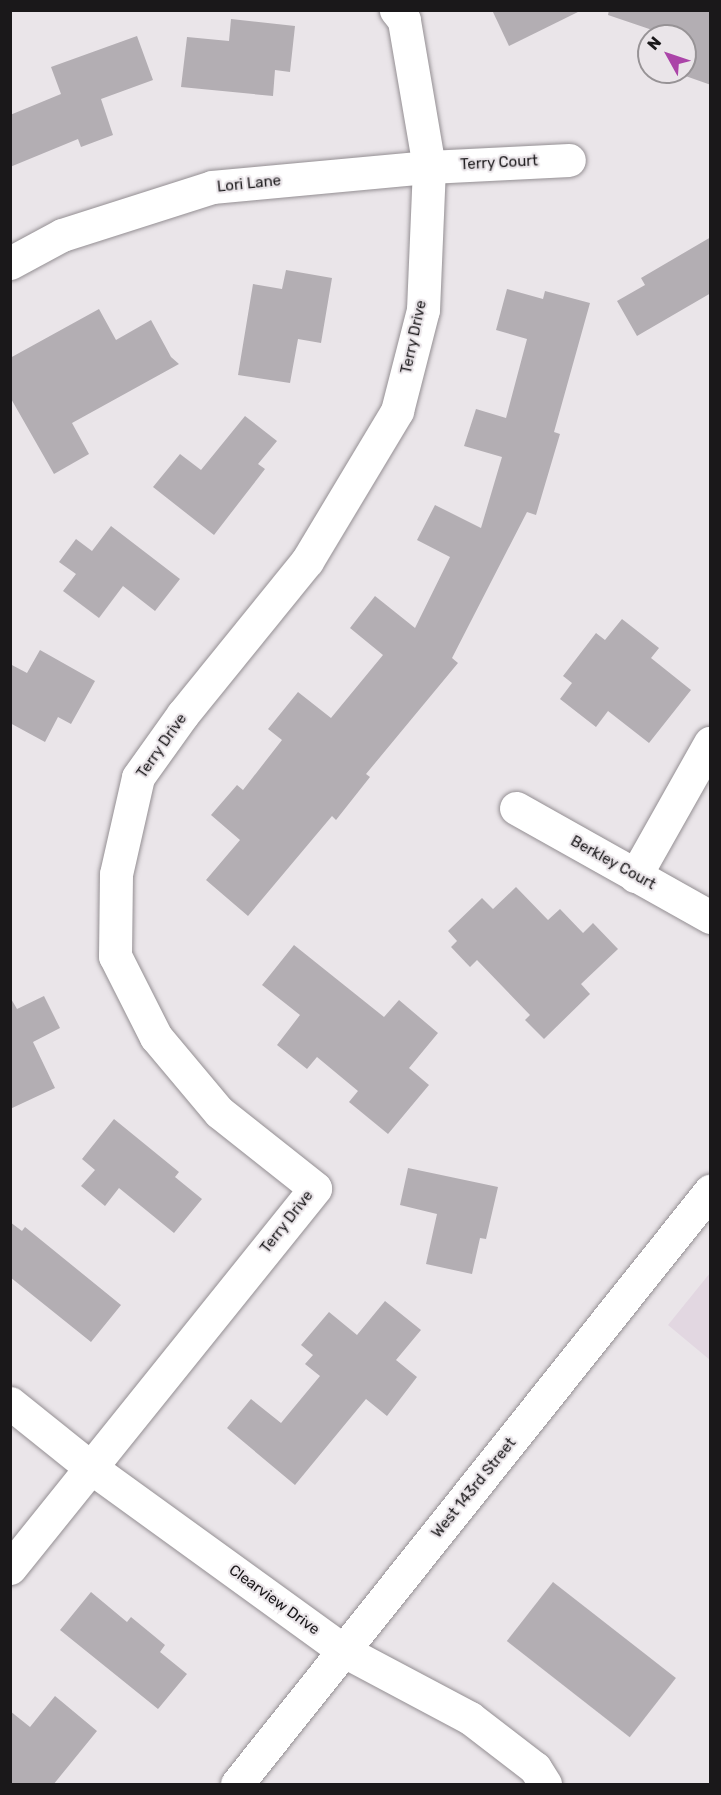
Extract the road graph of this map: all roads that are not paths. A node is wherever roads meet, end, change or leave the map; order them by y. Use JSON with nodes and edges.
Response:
{"nodes":[{"id":1,"x":396,"y":10,"type":"edge"},
{"id":2,"x":569,"y":160,"type":"dead end"},
{"id":3,"x":429,"y":166,"type":"junction"},
{"id":4,"x":10,"y":263,"type":"edge"},
{"id":5,"x":711,"y":743,"type":"edge"},
{"id":6,"x":516,"y":808,"type":"dead end"},
{"id":7,"x":635,"y":876,"type":"junction"},
{"id":8,"x":711,"y":917,"type":"edge"},
{"id":9,"x":711,"y":1191,"type":"edge"},
{"id":10,"x":10,"y":1402,"type":"edge"},
{"id":11,"x":90,"y":1467,"type":"junction"},
{"id":12,"x":10,"y":1568,"type":"edge"},
{"id":13,"x":344,"y":1651,"type":"junction"},
{"id":14,"x":237,"y":1785,"type":"edge"},
{"id":15,"x":545,"y":1785,"type":"edge"}],
"edges":[{"from":1,"to":3,"type":"street","name":"Terry Drive"},
{"from":2,"to":3,"type":"street","name":"Terry Court"},
{"from":3,"to":4,"type":"street","name":"Lori Lane"},
{"from":3,"to":11,"type":"street","name":"Terry Drive"},
{"from":5,"to":7,"type":"street"},
{"from":6,"to":7,"type":"street","name":"Berkley Court"},
{"from":7,"to":8,"type":"street","name":"Berkley Court"},
{"from":9,"to":13,"type":"street","name":"West 143rd Street"},
{"from":10,"to":11,"type":"street","name":"Clearview Drive"},
{"from":11,"to":12,"type":"street"},
{"from":11,"to":13,"type":"street","name":"Clearview Drive"},
{"from":13,"to":14,"type":"street","name":"West 143rd Street"},
{"from":13,"to":15,"type":"street","name":"Clearview Drive"}]}
